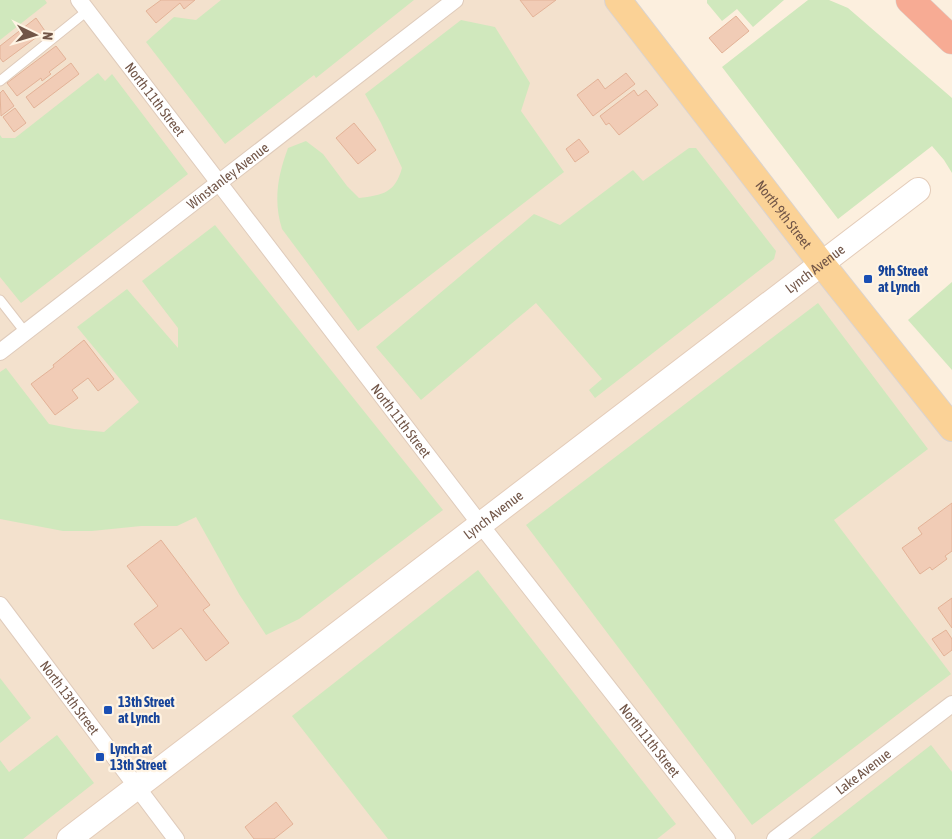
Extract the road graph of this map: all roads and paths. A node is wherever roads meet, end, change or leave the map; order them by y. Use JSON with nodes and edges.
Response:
{"nodes":[{"id":1,"x":455,"y":0,"type":"edge"},
{"id":2,"x":618,"y":0,"type":"edge"},
{"id":3,"x":910,"y":0,"type":"edge"},
{"id":4,"x":83,"y":5,"type":"edge"},
{"id":5,"x":952,"y":40,"type":"edge"},
{"id":6,"x":0,"y":81,"type":"edge"},
{"id":7,"x":218,"y":183,"type":"junction"},
{"id":8,"x":918,"y":190,"type":"dead end"},
{"id":9,"x":821,"y":263,"type":"junction"},
{"id":10,"x":0,"y":300,"type":"edge"},
{"id":11,"x":25,"y":332,"type":"junction"},
{"id":12,"x":0,"y":352,"type":"edge"},
{"id":13,"x":952,"y":428,"type":"edge"},
{"id":14,"x":480,"y":524,"type":"junction"},
{"id":15,"x":0,"y":606,"type":"edge"},
{"id":16,"x":952,"y":704,"type":"edge"},
{"id":17,"x":136,"y":788,"type":"junction"},
{"id":18,"x":69,"y":839,"type":"edge"},
{"id":19,"x":176,"y":839,"type":"edge"},
{"id":20,"x":726,"y":839,"type":"edge"},
{"id":21,"x":775,"y":839,"type":"edge"}],
"edges":[{"from":1,"to":7,"type":"street","name":"Winstanley Avenue"},
{"from":2,"to":9,"type":"main road","name":"North 9th Street"},
{"from":3,"to":5,"type":"highway"},
{"from":4,"to":6,"type":"lane"},
{"from":4,"to":7,"type":"street","name":"North 11th Street"},
{"from":7,"to":11,"type":"street","name":"Winstanley Avenue"},
{"from":7,"to":14,"type":"street","name":"North 11th Street"},
{"from":8,"to":9,"type":"street","name":"Lynch Avenue"},
{"from":9,"to":13,"type":"main road","name":"North 9th Street"},
{"from":9,"to":14,"type":"street","name":"Lynch Avenue"},
{"from":10,"to":11,"type":"lane"},
{"from":11,"to":12,"type":"street","name":"Winstanley Avenue"},
{"from":14,"to":17,"type":"street","name":"Lynch Avenue"},
{"from":14,"to":20,"type":"street","name":"North 11th Street"},
{"from":15,"to":17,"type":"street","name":"North 13th Street"},
{"from":16,"to":21,"type":"street","name":"Lake Avenue"},
{"from":17,"to":18,"type":"street","name":"Lynch Avenue"},
{"from":17,"to":19,"type":"street","name":"North 13th Street"}]}
